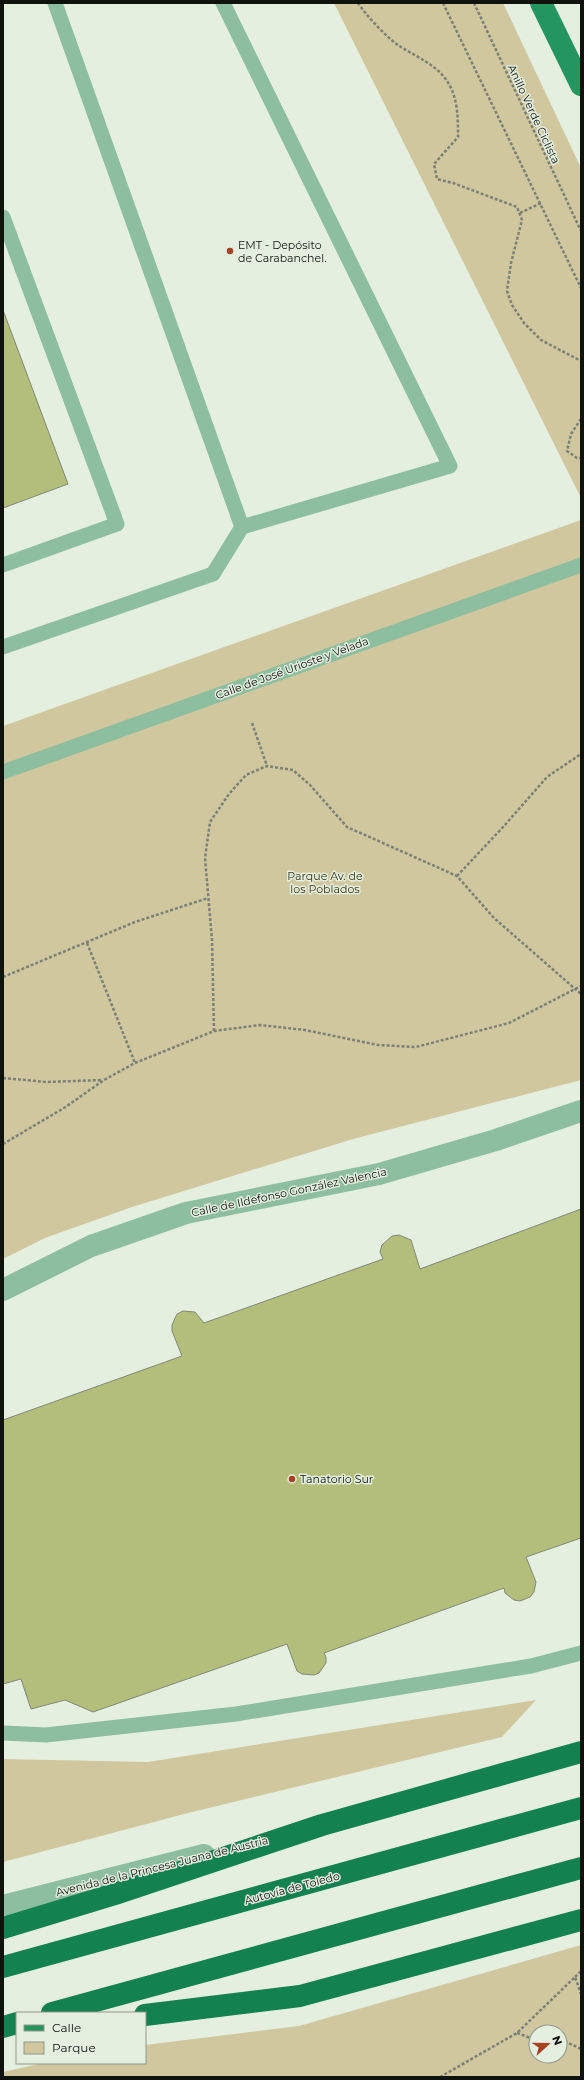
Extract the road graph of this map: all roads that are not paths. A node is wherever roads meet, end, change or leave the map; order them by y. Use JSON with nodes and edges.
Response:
{"nodes":[{"id":1,"x":55,"y":3,"type":"edge"},
{"id":2,"x":223,"y":3,"type":"edge"},
{"id":3,"x":541,"y":3,"type":"edge"},
{"id":4,"x":581,"y":85,"type":"edge"},
{"id":5,"x":3,"y":217,"type":"edge"},
{"id":6,"x":242,"y":527,"type":"junction"},
{"id":7,"x":3,"y":565,"type":"edge"},
{"id":8,"x":581,"y":565,"type":"edge"},
{"id":9,"x":3,"y":648,"type":"edge"},
{"id":10,"x":3,"y":772,"type":"edge"},
{"id":11,"x":581,"y":1111,"type":"edge"},
{"id":12,"x":3,"y":1290,"type":"edge"},
{"id":13,"x":581,"y":1653,"type":"edge"},
{"id":14,"x":3,"y":1733,"type":"edge"},
{"id":15,"x":581,"y":1752,"type":"edge"},
{"id":16,"x":581,"y":1808,"type":"edge"},
{"id":17,"x":322,"y":1825,"type":"junction"},
{"id":18,"x":581,"y":1868,"type":"edge"},
{"id":19,"x":3,"y":1906,"type":"edge"},
{"id":20,"x":581,"y":1920,"type":"edge"},
{"id":21,"x":3,"y":1928,"type":"edge"},
{"id":22,"x":3,"y":1968,"type":"edge"},
{"id":23,"x":56,"y":2012,"type":"edge"},
{"id":24,"x":146,"y":2015,"type":"edge"},
{"id":25,"x":16,"y":2023,"type":"edge"},
{"id":26,"x":3,"y":2026,"type":"edge"},
{"id":27,"x":16,"y":2031,"type":"edge"},
{"id":28,"x":3,"y":2032,"type":"edge"}],
"edges":[{"from":1,"to":6,"type":"lane"},
{"from":2,"to":6,"type":"lane"},
{"from":3,"to":4,"type":"main road"},
{"from":5,"to":7,"type":"lane"},
{"from":6,"to":9,"type":"lane"},
{"from":8,"to":10,"type":"lane","name":"Calle de José Urioste y Velada"},
{"from":11,"to":12,"type":"street","name":"Calle de Ildefonso González Valencia"},
{"from":13,"to":14,"type":"lane"},
{"from":15,"to":17,"type":"highway"},
{"from":16,"to":22,"type":"highway","name":"Autovía de Toledo"},
{"from":17,"to":19,"type":"street","name":"Avenida de la Princesa Juana de Austria"},
{"from":17,"to":21,"type":"highway"},
{"from":18,"to":23,"type":"highway"},
{"from":20,"to":24,"type":"highway"},
{"from":25,"to":26,"type":"highway"},
{"from":27,"to":28,"type":"highway"}]}
